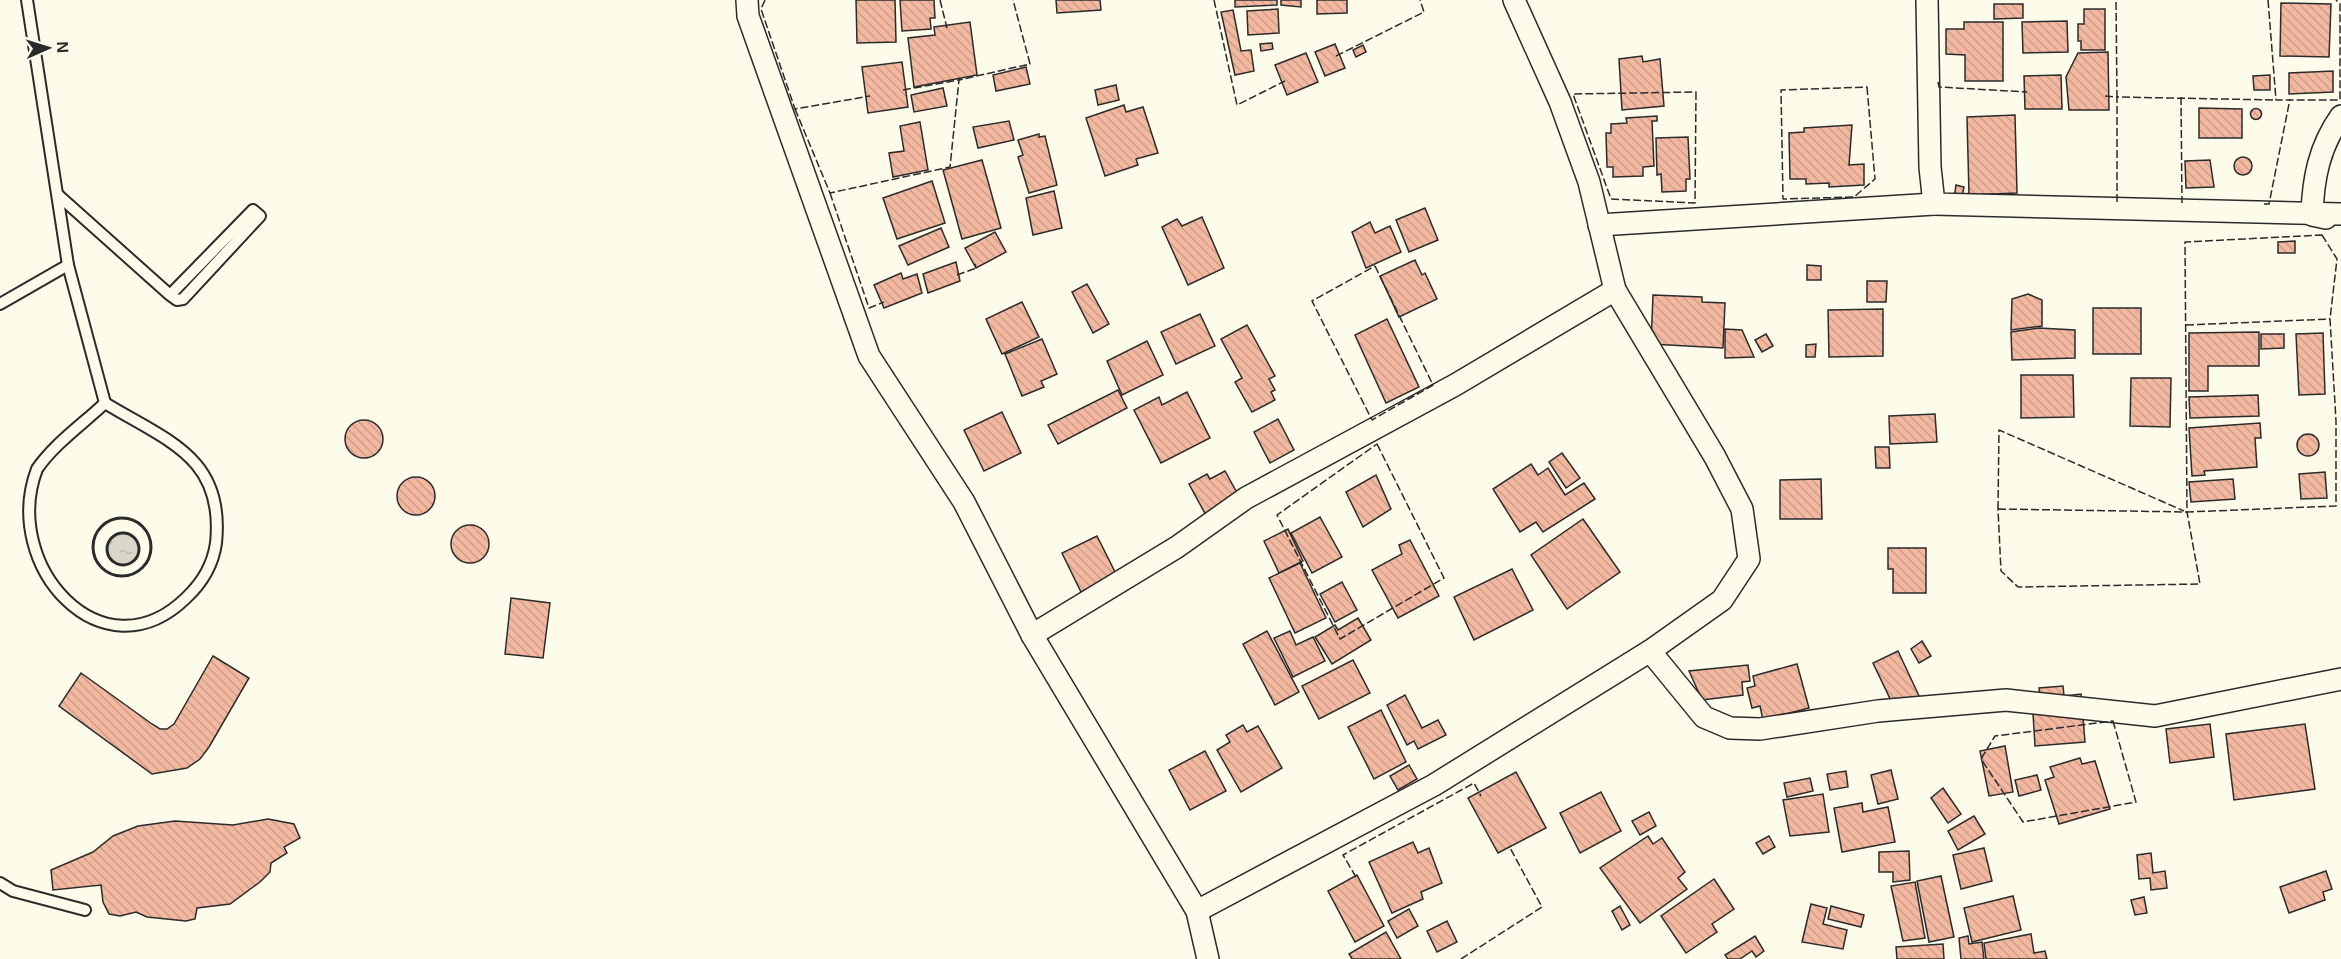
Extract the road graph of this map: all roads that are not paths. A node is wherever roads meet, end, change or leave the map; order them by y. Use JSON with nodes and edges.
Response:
{"nodes":[{"id":1,"x":27,"y":0,"type":"edge"},
{"id":2,"x":747,"y":0,"type":"edge"},
{"id":3,"x":1514,"y":0,"type":"edge"},
{"id":4,"x":1927,"y":0,"type":"edge"},
{"id":5,"x":2341,"y":116,"type":"edge"},
{"id":6,"x":58,"y":195,"type":"junction"},
{"id":7,"x":1934,"y":204,"type":"junction"},
{"id":8,"x":2341,"y":214,"type":"edge"},
{"id":9,"x":2312,"y":215,"type":"junction"},
{"id":10,"x":2341,"y":222,"type":"edge"},
{"id":11,"x":1599,"y":225,"type":"junction"},
{"id":12,"x":68,"y":265,"type":"junction"},
{"id":13,"x":1615,"y":290,"type":"junction"},
{"id":14,"x":170,"y":294,"type":"junction"},
{"id":15,"x":0,"y":304,"type":"edge"},
{"id":16,"x":105,"y":403,"type":"junction"},
{"id":17,"x":20,"y":524,"type":"dead end"},
{"id":18,"x":42,"y":589,"type":"dead end"},
{"id":19,"x":1032,"y":635,"type":"junction"},
{"id":20,"x":1650,"y":651,"type":"junction"},
{"id":21,"x":2341,"y":679,"type":"edge"},
{"id":22,"x":0,"y":883,"type":"edge"},
{"id":23,"x":85,"y":910,"type":"dead end"},
{"id":24,"x":1197,"y":911,"type":"junction"},
{"id":25,"x":1208,"y":959,"type":"edge"}],
"edges":[{"from":1,"to":6,"type":"lane"},
{"from":2,"to":19,"type":"street"},
{"from":3,"to":11,"type":"street"},
{"from":4,"to":7,"type":"street"},
{"from":5,"to":9,"type":"street"},
{"from":6,"to":12,"type":"lane"},
{"from":6,"to":14,"type":"lane"},
{"from":7,"to":9,"type":"street"},
{"from":7,"to":11,"type":"street"},
{"from":8,"to":9,"type":"street"},
{"from":9,"to":10,"type":"street"},
{"from":11,"to":13,"type":"street"},
{"from":12,"to":15,"type":"lane"},
{"from":12,"to":16,"type":"lane"},
{"from":13,"to":19,"type":"street"},
{"from":13,"to":20,"type":"street"},
{"from":14,"to":14,"type":"lane"},
{"from":16,"to":17,"type":"lane"},
{"from":16,"to":18,"type":"lane"},
{"from":19,"to":24,"type":"street"},
{"from":20,"to":21,"type":"street"},
{"from":20,"to":24,"type":"street"},
{"from":22,"to":23,"type":"lane"},
{"from":24,"to":25,"type":"street"}]}
